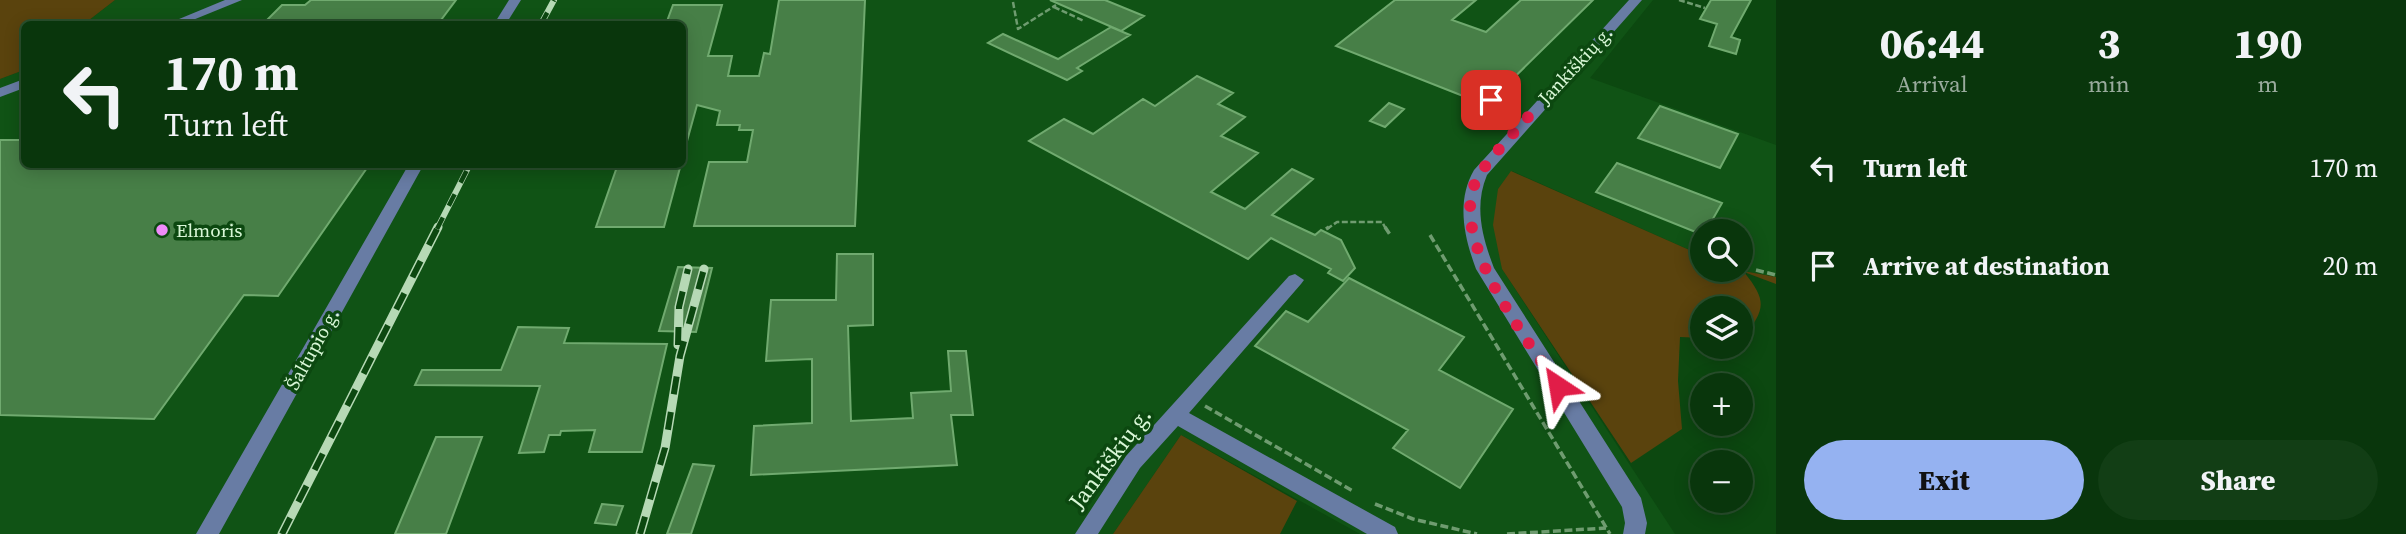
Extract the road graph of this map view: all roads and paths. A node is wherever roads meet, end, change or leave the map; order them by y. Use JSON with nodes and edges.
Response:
{"nodes":[{"id":1,"x":236,"y":0,"type":"edge"},
{"id":2,"x":515,"y":0,"type":"edge"},
{"id":3,"x":1636,"y":0,"type":"edge"},
{"id":4,"x":1679,"y":0,"type":"edge"},
{"id":5,"x":1013,"y":2,"type":"dead end"},
{"id":6,"x":1705,"y":8,"type":"dead end"},
{"id":7,"x":1084,"y":20,"type":"dead end"},
{"id":8,"x":181,"y":21,"type":"edge"},
{"id":9,"x":502,"y":21,"type":"edge"},
{"id":10,"x":21,"y":84,"type":"edge"},
{"id":11,"x":0,"y":93,"type":"edge"},
{"id":12,"x":1491,"y":100,"type":"dead end"},
{"id":13,"x":1529,"y":116,"type":"junction"},
{"id":14,"x":415,"y":168,"type":"edge"},
{"id":15,"x":1326,"y":229,"type":"dead end"},
{"id":16,"x":1430,"y":235,"type":"dead end"},
{"id":17,"x":1391,"y":236,"type":"dead end"},
{"id":18,"x":1756,"y":270,"type":"dead end"},
{"id":19,"x":1776,"y":275,"type":"edge"},
{"id":20,"x":1295,"y":280,"type":"dead end"},
{"id":21,"x":1189,"y":397,"type":"junction"},
{"id":22,"x":1176,"y":415,"type":"junction"},
{"id":23,"x":1606,"y":528,"type":"junction"},
{"id":24,"x":207,"y":534,"type":"edge"},
{"id":25,"x":1086,"y":534,"type":"edge"},
{"id":26,"x":1387,"y":534,"type":"edge"},
{"id":27,"x":1477,"y":534,"type":"edge"},
{"id":28,"x":1507,"y":534,"type":"edge"},
{"id":29,"x":1610,"y":534,"type":"edge"},
{"id":30,"x":1634,"y":534,"type":"edge"}],
"edges":[{"from":1,"to":8,"type":"street"},
{"from":2,"to":9,"type":"street"},
{"from":3,"to":13,"type":"street","name":"Jankiškių g."},
{"from":4,"to":6,"type":"path"},
{"from":5,"to":7,"type":"path"},
{"from":10,"to":11,"type":"street"},
{"from":12,"to":13,"type":"path"},
{"from":13,"to":30,"type":"street","name":"Jankiškių g."},
{"from":14,"to":24,"type":"street","name":"Šaltupio g."},
{"from":15,"to":17,"type":"path"},
{"from":16,"to":23,"type":"path"},
{"from":18,"to":19,"type":"path"},
{"from":20,"to":21,"type":"street","name":"Jankiškių g."},
{"from":21,"to":22,"type":"street","name":"Jankiškių g."},
{"from":21,"to":27,"type":"path"},
{"from":22,"to":25,"type":"street","name":"Jankiškių g."},
{"from":22,"to":26,"type":"street","name":"Jankiškių g."},
{"from":23,"to":28,"type":"path"},
{"from":23,"to":29,"type":"path"}]}
